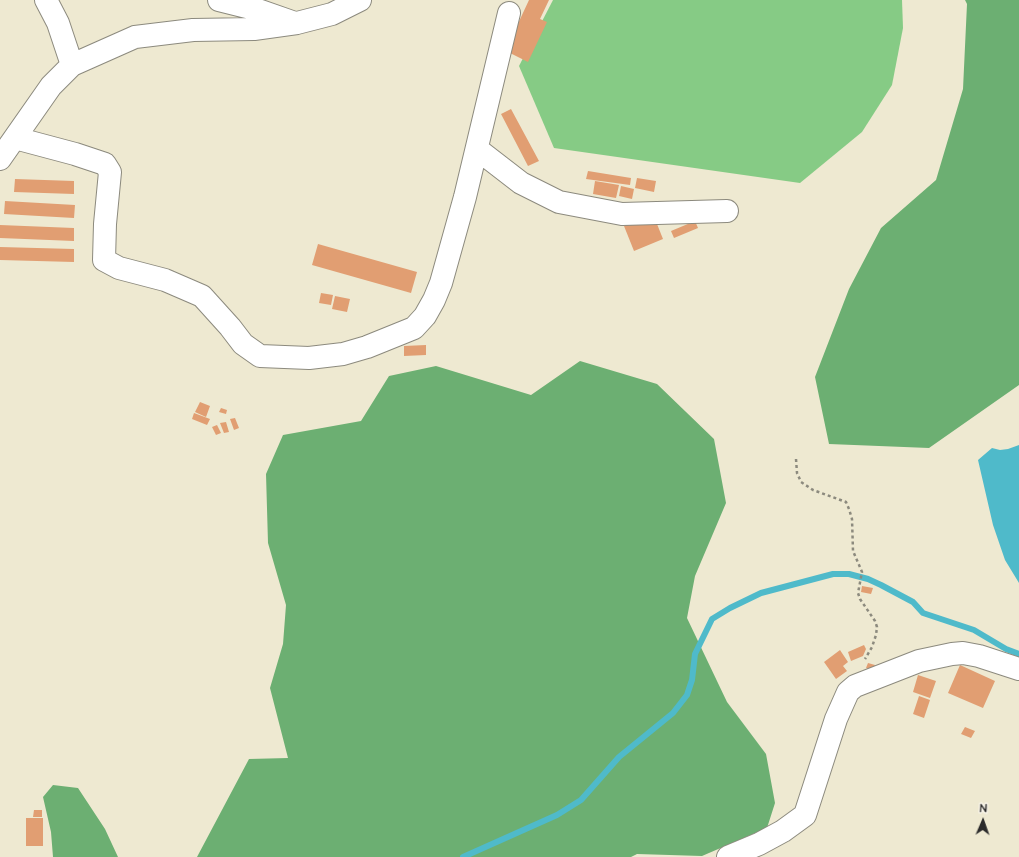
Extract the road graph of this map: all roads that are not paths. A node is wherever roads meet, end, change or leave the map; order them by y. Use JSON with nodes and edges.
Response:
{"nodes":[{"id":1,"x":46,"y":0,"type":"edge"},
{"id":2,"x":219,"y":0,"type":"edge"},
{"id":3,"x":360,"y":0,"type":"edge"},
{"id":4,"x":509,"y":13,"type":"dead end"},
{"id":5,"x":297,"y":23,"type":"junction"},
{"id":6,"x":72,"y":64,"type":"junction"},
{"id":7,"x":15,"y":138,"type":"junction"},
{"id":8,"x":477,"y":149,"type":"junction"},
{"id":9,"x":0,"y":159,"type":"edge"},
{"id":10,"x":727,"y":211,"type":"dead end"},
{"id":11,"x":1019,"y":669,"type":"edge"},
{"id":12,"x":728,"y":857,"type":"edge"}],
"edges":[{"from":1,"to":6,"type":"street"},
{"from":2,"to":5,"type":"street"},
{"from":3,"to":5,"type":"street"},
{"from":4,"to":8,"type":"street"},
{"from":5,"to":6,"type":"street"},
{"from":6,"to":7,"type":"street"},
{"from":7,"to":8,"type":"street"},
{"from":7,"to":9,"type":"street"},
{"from":8,"to":10,"type":"street"},
{"from":11,"to":12,"type":"street"}]}
